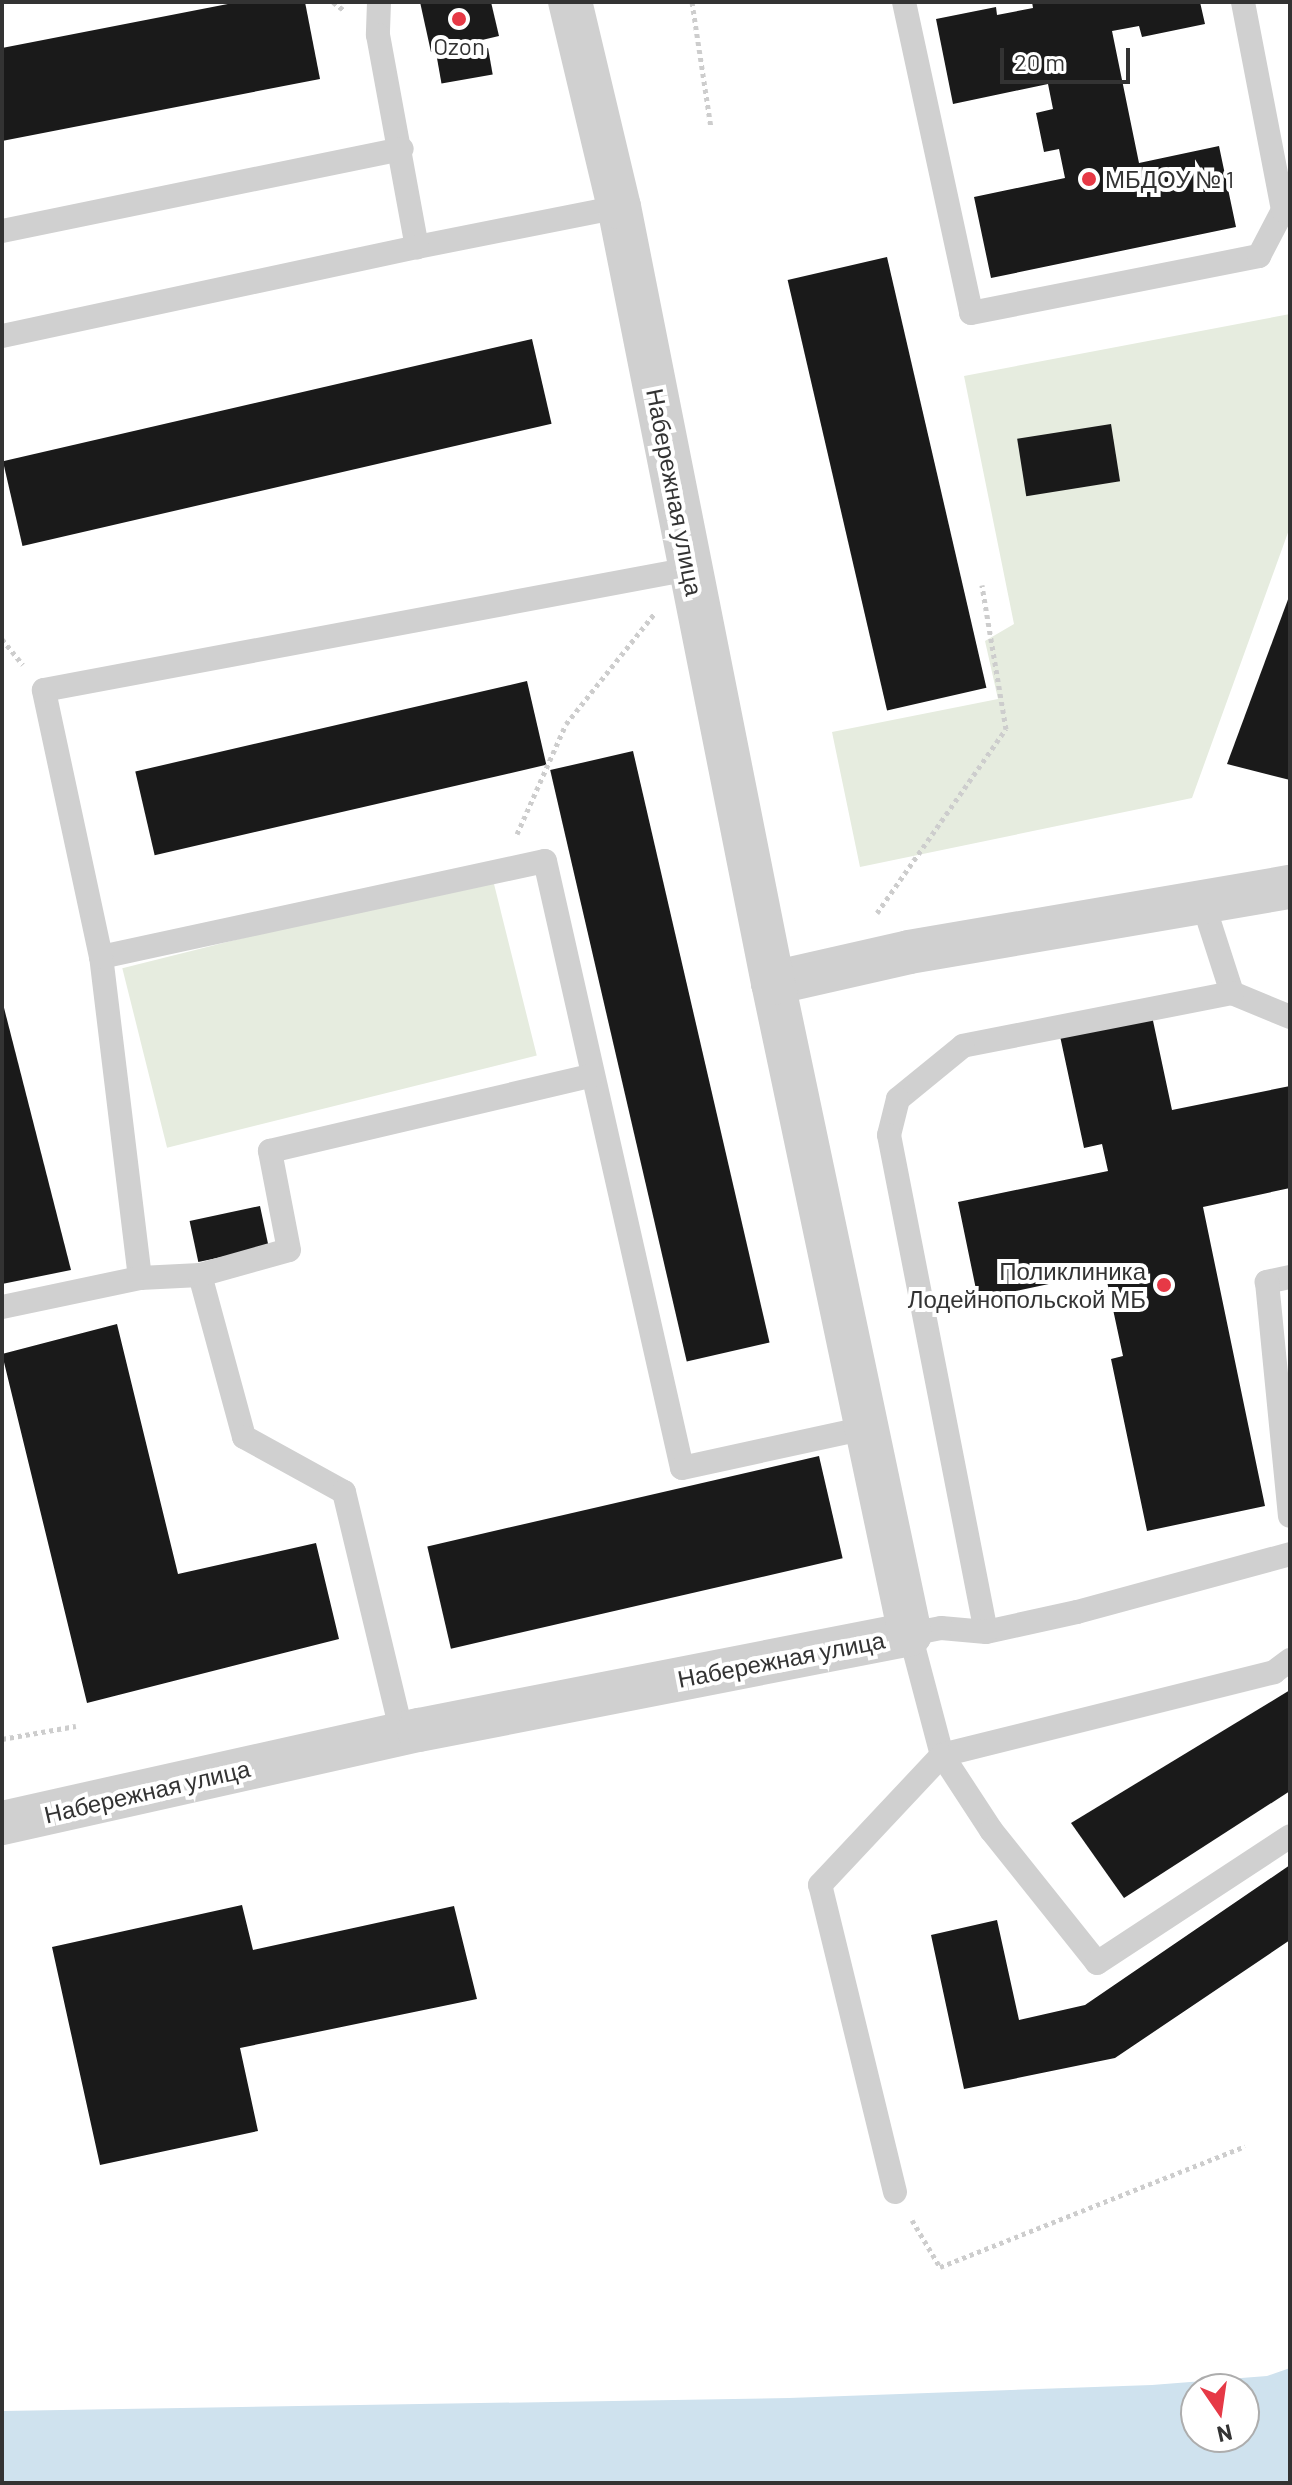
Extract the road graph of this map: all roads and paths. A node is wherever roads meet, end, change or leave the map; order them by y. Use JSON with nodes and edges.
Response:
{"nodes":[{"id":1,"x":379,"y":2,"type":"edge"},
{"id":2,"x":570,"y":2,"type":"edge"},
{"id":3,"x":692,"y":2,"type":"edge"},
{"id":4,"x":904,"y":2,"type":"edge"},
{"id":5,"x":1243,"y":2,"type":"edge"},
{"id":6,"x":711,"y":127,"type":"dead end"},
{"id":7,"x":402,"y":149,"type":"junction"},
{"id":8,"x":619,"y":207,"type":"junction"},
{"id":9,"x":2,"y":231,"type":"edge"},
{"id":10,"x":417,"y":247,"type":"junction"},
{"id":11,"x":2,"y":336,"type":"edge"},
{"id":12,"x":690,"y":569,"type":"junction"},
{"id":13,"x":982,"y":585,"type":"dead end"},
{"id":14,"x":501,"y":870,"type":"junction"},
{"id":15,"x":1290,"y":887,"type":"edge"},
{"id":16,"x":1202,"y":900,"type":"junction"},
{"id":17,"x":101,"y":957,"type":"junction"},
{"id":18,"x":840,"y":966,"type":"junction"},
{"id":19,"x":773,"y":983,"type":"junction"},
{"id":20,"x":1232,"y":993,"type":"junction"},
{"id":21,"x":1290,"y":1017,"type":"edge"},
{"id":22,"x":591,"y":1076,"type":"junction"},
{"id":23,"x":200,"y":1275,"type":"junction"},
{"id":24,"x":1290,"y":1277,"type":"edge"},
{"id":25,"x":140,"y":1278,"type":"junction"},
{"id":26,"x":2,"y":1307,"type":"edge"},
{"id":27,"x":865,"y":1428,"type":"junction"},
{"id":28,"x":1290,"y":1516,"type":"edge"},
{"id":29,"x":1290,"y":1554,"type":"edge"},
{"id":30,"x":986,"y":1632,"type":"junction"},
{"id":31,"x":910,"y":1634,"type":"junction"},
{"id":32,"x":1290,"y":1660,"type":"edge"},
{"id":33,"x":76,"y":1726,"type":"dead end"},
{"id":34,"x":402,"y":1734,"type":"junction"},
{"id":35,"x":2,"y":1739,"type":"edge"},
{"id":36,"x":942,"y":1755,"type":"junction"},
{"id":37,"x":2,"y":1823,"type":"edge"},
{"id":38,"x":1290,"y":1836,"type":"edge"},
{"id":39,"x":1245,"y":2146,"type":"dead end"},
{"id":40,"x":895,"y":2192,"type":"joint"}],
"edges":[{"from":1,"to":7,"type":"lane"},
{"from":2,"to":8,"type":"street","name":"Набережная улица"},
{"from":3,"to":6,"type":"path"},
{"from":4,"to":5,"type":"lane"},
{"from":7,"to":9,"type":"lane"},
{"from":7,"to":10,"type":"lane"},
{"from":8,"to":10,"type":"lane"},
{"from":8,"to":12,"type":"street","name":"Набережная улица"},
{"from":10,"to":11,"type":"lane"},
{"from":12,"to":14,"type":"path"},
{"from":12,"to":17,"type":"lane"},
{"from":12,"to":19,"type":"street","name":"Набережная улица"},
{"from":13,"to":18,"type":"path"},
{"from":14,"to":17,"type":"lane"},
{"from":14,"to":22,"type":"lane"},
{"from":15,"to":16,"type":"street"},
{"from":16,"to":18,"type":"street"},
{"from":16,"to":20,"type":"lane"},
{"from":17,"to":25,"type":"lane"},
{"from":18,"to":19,"type":"street"},
{"from":19,"to":27,"type":"street","name":"Набережная улица"},
{"from":20,"to":21,"type":"lane"},
{"from":20,"to":30,"type":"lane"},
{"from":22,"to":23,"type":"lane"},
{"from":22,"to":27,"type":"lane"},
{"from":23,"to":25,"type":"lane"},
{"from":23,"to":34,"type":"lane"},
{"from":24,"to":28,"type":"lane"},
{"from":25,"to":26,"type":"lane"},
{"from":27,"to":31,"type":"street","name":"Набережная улица"},
{"from":29,"to":30,"type":"lane"},
{"from":30,"to":31,"type":"lane"},
{"from":31,"to":34,"type":"street","name":"Набережная улица"},
{"from":31,"to":36,"type":"lane"},
{"from":32,"to":36,"type":"lane"},
{"from":33,"to":35,"type":"path"},
{"from":34,"to":37,"type":"street","name":"Набережная улица"},
{"from":36,"to":38,"type":"lane"},
{"from":36,"to":40,"type":"lane"},
{"from":39,"to":40,"type":"path"}]}
